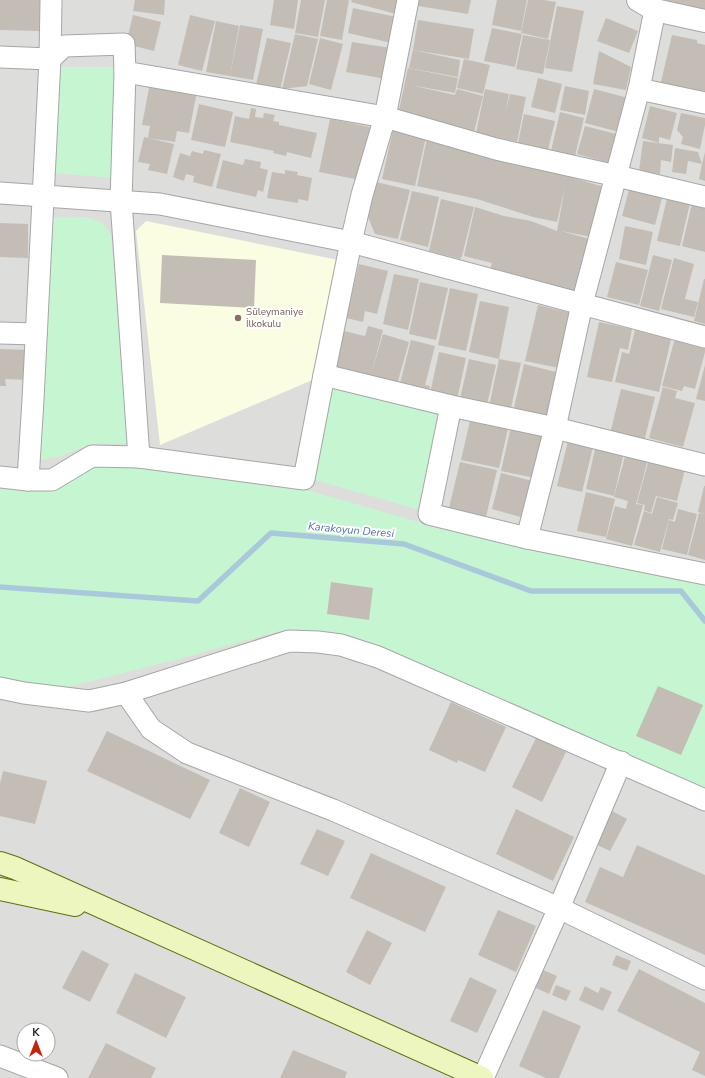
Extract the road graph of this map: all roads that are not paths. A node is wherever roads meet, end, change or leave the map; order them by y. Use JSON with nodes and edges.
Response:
{"nodes":[{"id":1,"x":51,"y":0,"type":"edge"},
{"id":2,"x":408,"y":0,"type":"edge"},
{"id":3,"x":646,"y":5,"type":"edge"},
{"id":4,"x":705,"y":21,"type":"edge"},
{"id":5,"x":0,"y":57,"type":"edge"},
{"id":6,"x":50,"y":58,"type":"junction"},
{"id":7,"x":125,"y":72,"type":"junction"},
{"id":8,"x":639,"y":89,"type":"junction"},
{"id":9,"x":705,"y":103,"type":"edge"},
{"id":10,"x":385,"y":117,"type":"junction"},
{"id":11,"x":616,"y":176,"type":"junction"},
{"id":12,"x":0,"y":193,"type":"edge"},
{"id":13,"x":42,"y":196,"type":"junction"},
{"id":14,"x":705,"y":198,"type":"edge"},
{"id":15,"x":121,"y":201,"type":"junction"},
{"id":16,"x":351,"y":242,"type":"junction"},
{"id":17,"x":582,"y":304,"type":"junction"},
{"id":18,"x":0,"y":333,"type":"edge"},
{"id":19,"x":36,"y":334,"type":"junction"},
{"id":20,"x":705,"y":337,"type":"edge"},
{"id":21,"x":324,"y":375,"type":"junction"},
{"id":22,"x":451,"y":406,"type":"junction"},
{"id":23,"x":555,"y":428,"type":"junction"},
{"id":24,"x":139,"y":457,"type":"junction"},
{"id":25,"x":705,"y":465,"type":"edge"},
{"id":26,"x":0,"y":477,"type":"edge"},
{"id":27,"x":28,"y":480,"type":"junction"},
{"id":28,"x":527,"y":538,"type":"junction"},
{"id":29,"x":705,"y":574,"type":"edge"},
{"id":30,"x":0,"y":688,"type":"edge"},
{"id":31,"x":126,"y":693,"type":"junction"},
{"id":32,"x":621,"y":762,"type":"junction"},
{"id":33,"x":705,"y":800,"type":"edge"},
{"id":34,"x":0,"y":863,"type":"edge"},
{"id":35,"x":0,"y":889,"type":"edge"},
{"id":36,"x":558,"y":908,"type":"junction"},
{"id":37,"x":121,"y":916,"type":"junction"},
{"id":38,"x":705,"y":979,"type":"edge"},
{"id":39,"x":0,"y":1056,"type":"edge"},
{"id":40,"x":57,"y":1078,"type":"edge"},
{"id":41,"x":483,"y":1078,"type":"edge"}],
"edges":[{"from":1,"to":6,"type":"street"},
{"from":2,"to":10,"type":"street"},
{"from":3,"to":4,"type":"street"},
{"from":3,"to":8,"type":"street"},
{"from":5,"to":6,"type":"street"},
{"from":6,"to":7,"type":"street"},
{"from":6,"to":13,"type":"street"},
{"from":7,"to":10,"type":"street"},
{"from":7,"to":15,"type":"street"},
{"from":8,"to":9,"type":"street"},
{"from":8,"to":11,"type":"street"},
{"from":10,"to":11,"type":"street"},
{"from":10,"to":16,"type":"street"},
{"from":11,"to":14,"type":"street"},
{"from":11,"to":17,"type":"street"},
{"from":12,"to":13,"type":"street"},
{"from":13,"to":15,"type":"street"},
{"from":13,"to":19,"type":"street"},
{"from":15,"to":16,"type":"street"},
{"from":15,"to":24,"type":"street"},
{"from":16,"to":17,"type":"street"},
{"from":16,"to":21,"type":"street"},
{"from":17,"to":20,"type":"street"},
{"from":17,"to":23,"type":"street"},
{"from":18,"to":19,"type":"street"},
{"from":19,"to":27,"type":"street"},
{"from":21,"to":22,"type":"street"},
{"from":21,"to":24,"type":"street"},
{"from":22,"to":23,"type":"street"},
{"from":22,"to":28,"type":"street"},
{"from":23,"to":25,"type":"street"},
{"from":23,"to":28,"type":"street"},
{"from":24,"to":27,"type":"street"},
{"from":26,"to":27,"type":"street"},
{"from":28,"to":29,"type":"street"},
{"from":30,"to":31,"type":"street"},
{"from":31,"to":32,"type":"street"},
{"from":31,"to":36,"type":"street"},
{"from":32,"to":33,"type":"street"},
{"from":32,"to":36,"type":"street"},
{"from":34,"to":37,"type":"main road"},
{"from":35,"to":37,"type":"main road"},
{"from":36,"to":38,"type":"street"},
{"from":36,"to":41,"type":"street"},
{"from":37,"to":41,"type":"main road"},
{"from":39,"to":40,"type":"street"}]}
